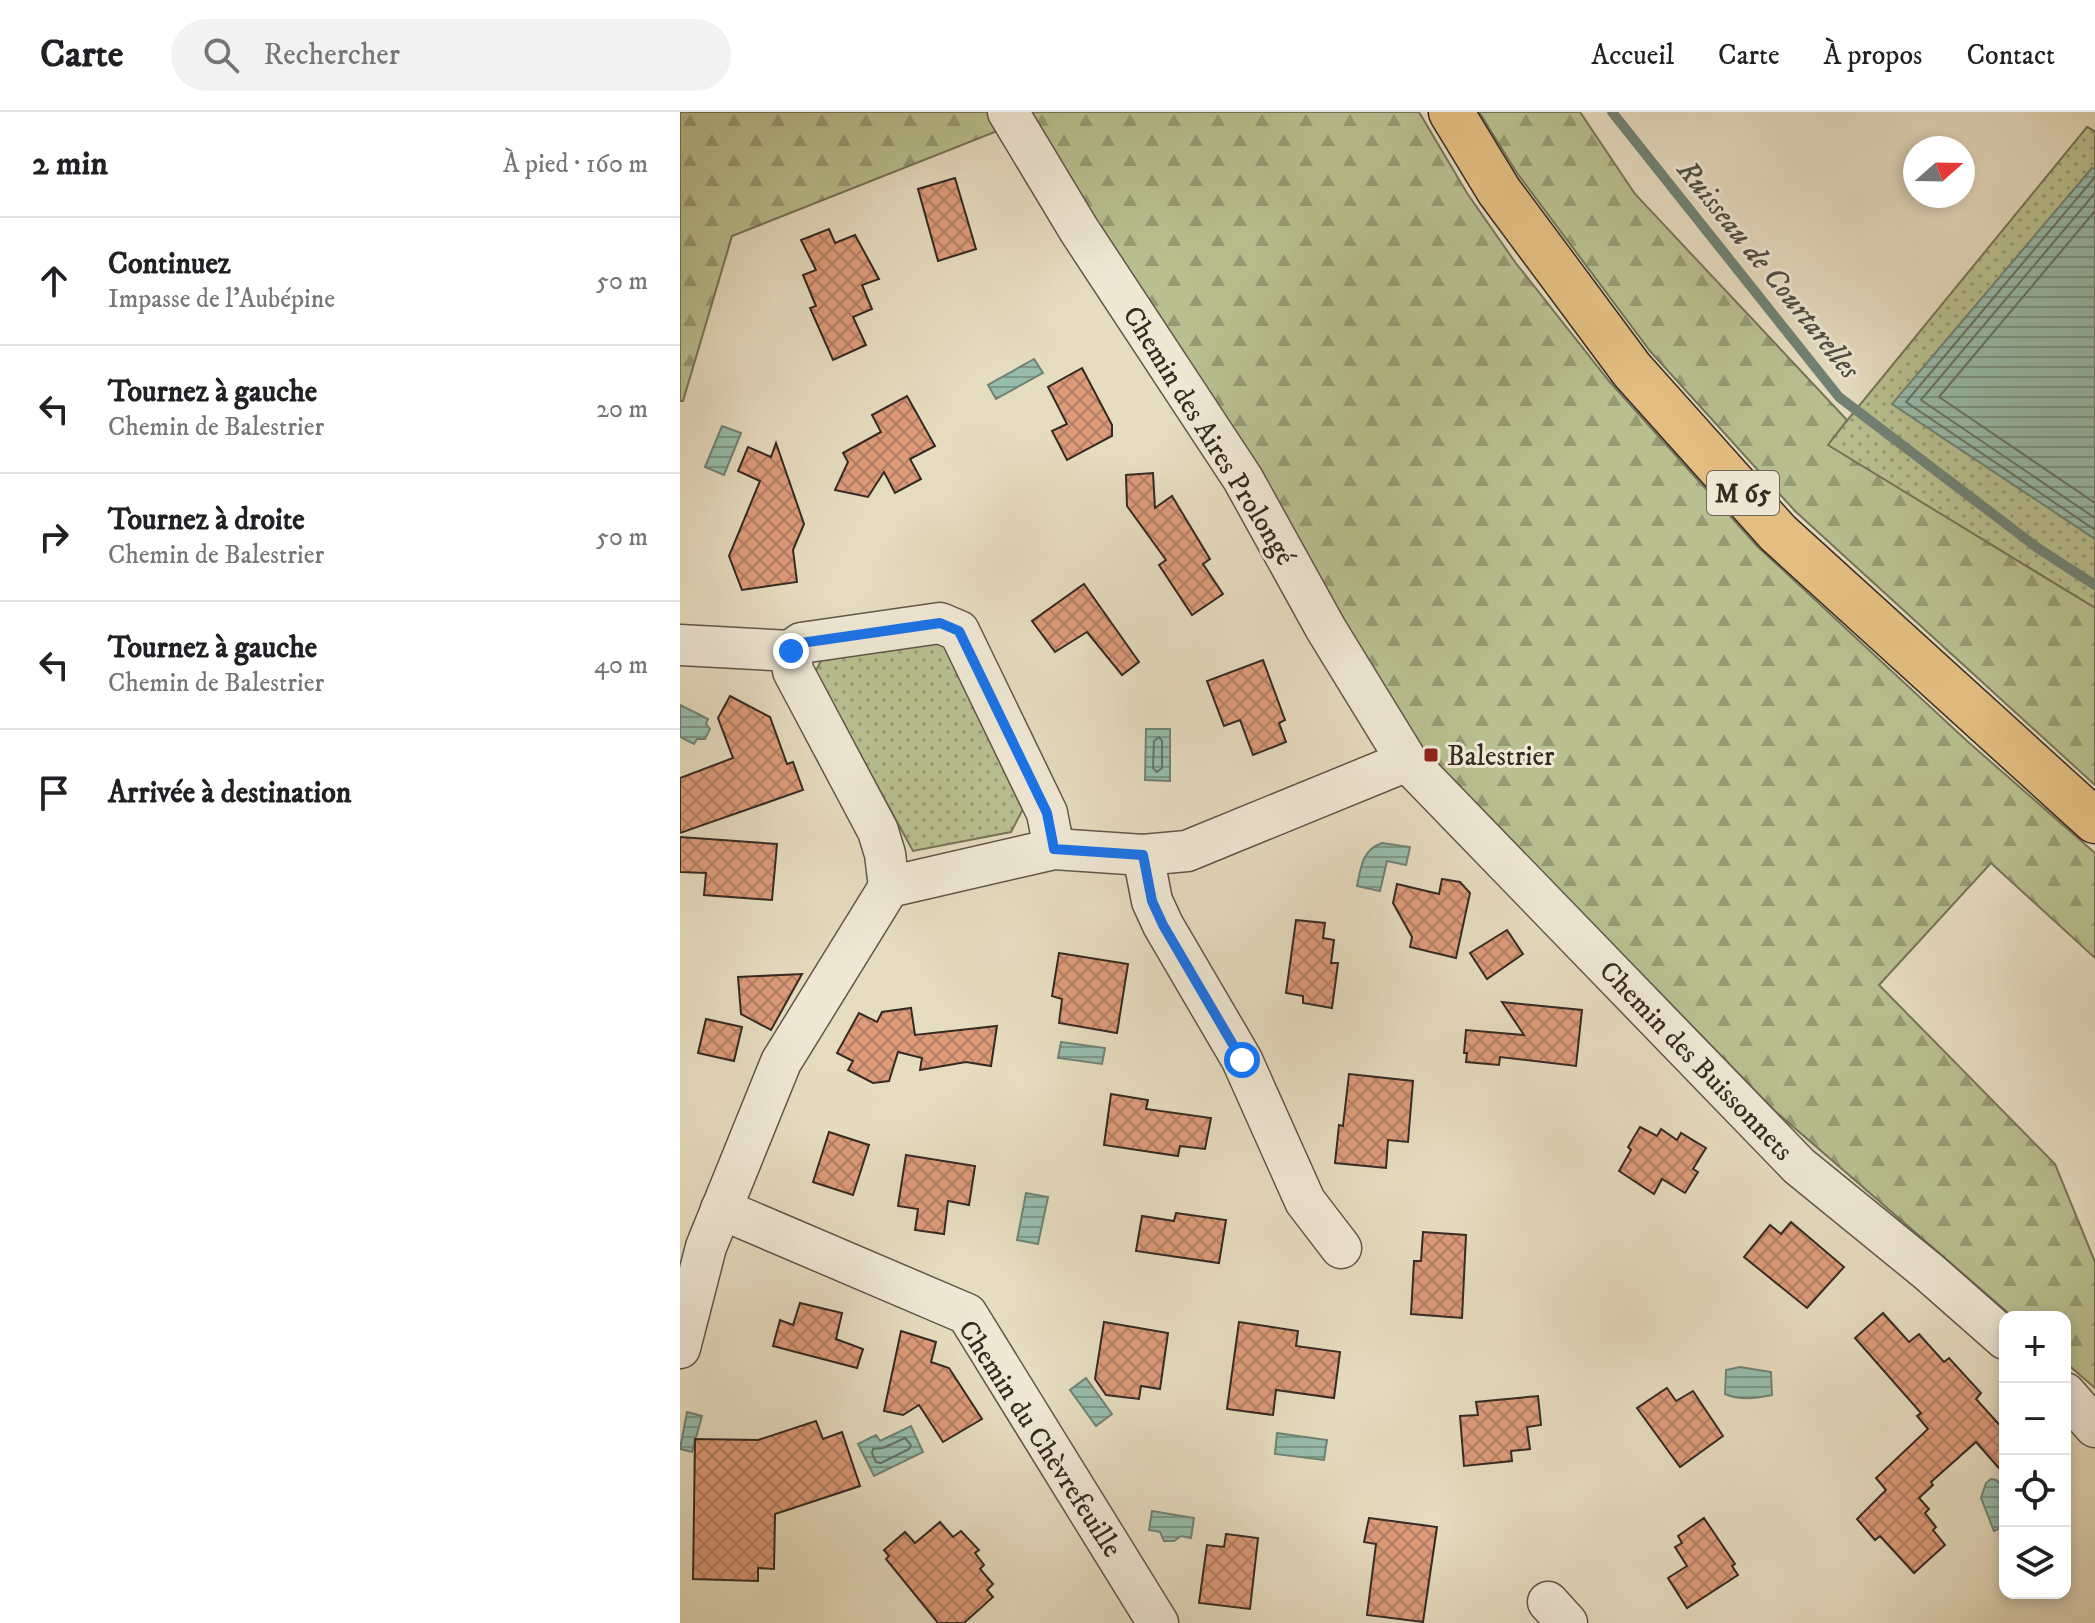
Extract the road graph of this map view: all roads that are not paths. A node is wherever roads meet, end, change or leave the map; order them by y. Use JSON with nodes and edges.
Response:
{"nodes":[{"id":1,"x":1008,"y":112,"type":"edge"},
{"id":2,"x":1451,"y":112,"type":"edge"},
{"id":3,"x":680,"y":645,"type":"edge"},
{"id":4,"x":791,"y":651,"type":"junction"},
{"id":5,"x":1407,"y":761,"type":"junction"},
{"id":6,"x":2095,"y":821,"type":"edge"},
{"id":7,"x":1054,"y":849,"type":"junction"},
{"id":8,"x":1143,"y":855,"type":"junction"},
{"id":9,"x":889,"y":887,"type":"junction"},
{"id":10,"x":721,"y":1209,"type":"junction"},
{"id":11,"x":693,"y":1245,"type":"edge"},
{"id":12,"x":1341,"y":1248,"type":"dead end"},
{"id":13,"x":1999,"y":1334,"type":"edge"},
{"id":14,"x":680,"y":1348,"type":"edge"},
{"id":15,"x":2071,"y":1400,"type":"edge"},
{"id":16,"x":2095,"y":1427,"type":"edge"},
{"id":17,"x":1158,"y":1623,"type":"edge"}],
"edges":[{"from":1,"to":5,"type":"street","name":"Chemin des Aires Prolongé"},
{"from":2,"to":6,"type":"main road","number":"M 65"},
{"from":3,"to":4,"type":"street"},
{"from":4,"to":7,"type":"street"},
{"from":4,"to":9,"type":"street"},
{"from":5,"to":8,"type":"street"},
{"from":5,"to":13,"type":"street","name":"Chemin des Buissonnets"},
{"from":7,"to":8,"type":"street"},
{"from":7,"to":9,"type":"street"},
{"from":8,"to":12,"type":"street"},
{"from":9,"to":10,"type":"street"},
{"from":10,"to":11,"type":"street"},
{"from":10,"to":17,"type":"street","name":"Chemin du Chèvrefeuille"},
{"from":11,"to":14,"type":"street"},
{"from":15,"to":16,"type":"street"}]}
